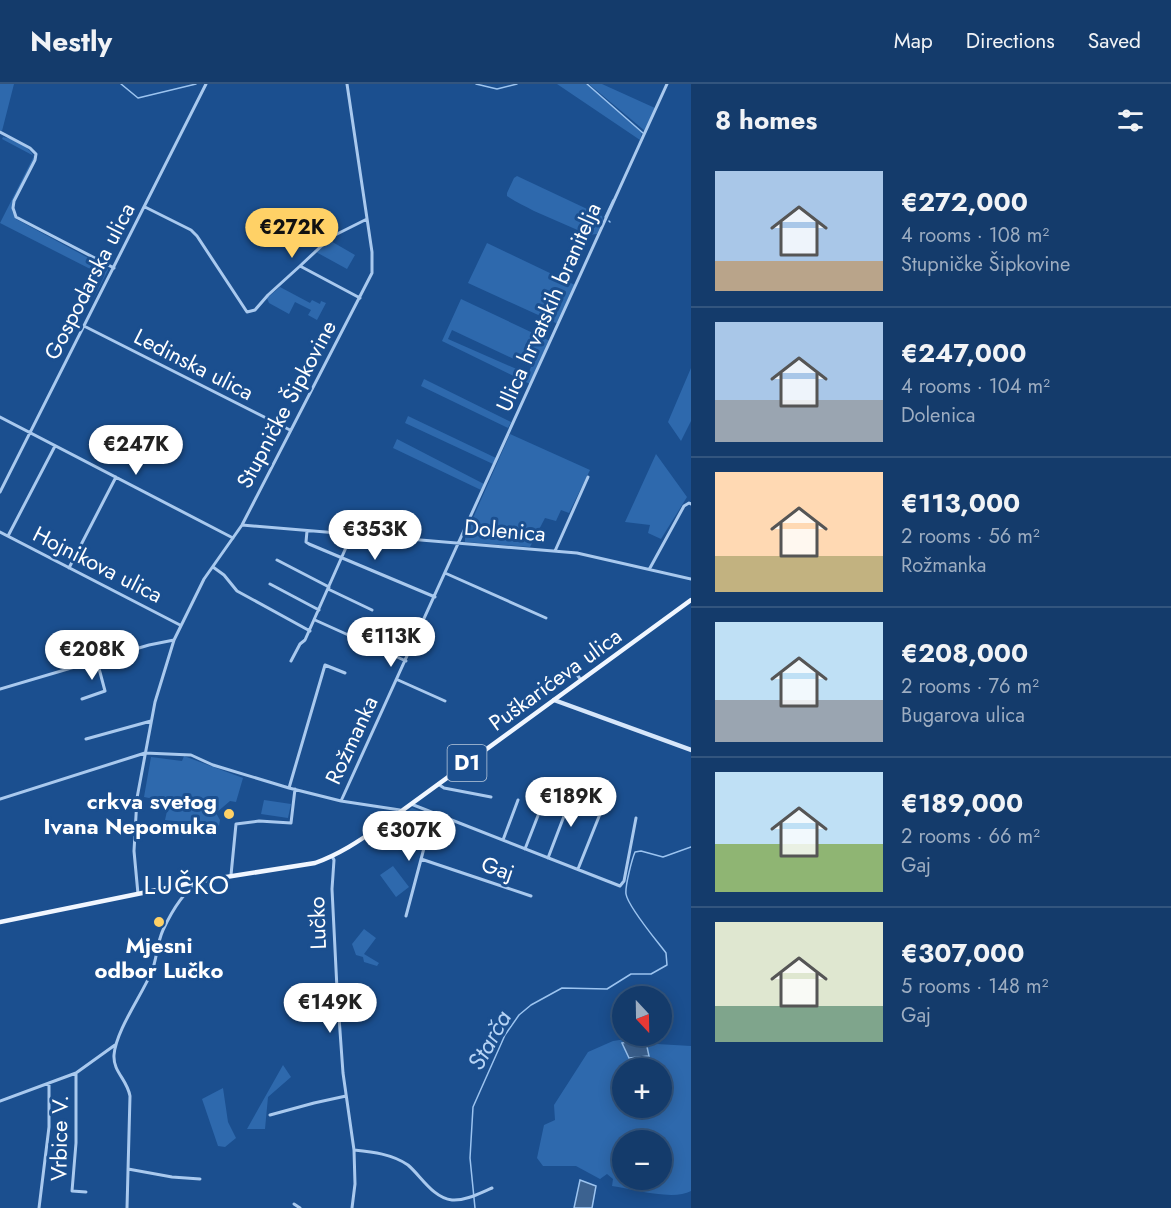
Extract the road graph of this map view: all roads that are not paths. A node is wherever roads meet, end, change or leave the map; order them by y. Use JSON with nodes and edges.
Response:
{"nodes":[{"id":1,"x":206,"y":84,"type":"edge"},
{"id":2,"x":347,"y":84,"type":"edge"},
{"id":3,"x":667,"y":84,"type":"edge"},
{"id":4,"x":0,"y":132,"type":"edge"},
{"id":5,"x":145,"y":207,"type":"junction"},
{"id":6,"x":366,"y":219,"type":"junction"},
{"id":7,"x":300,"y":266,"type":"junction"},
{"id":8,"x":114,"y":268,"type":"junction"},
{"id":9,"x":360,"y":298,"type":"junction"},
{"id":10,"x":84,"y":326,"type":"junction"},
{"id":11,"x":0,"y":417,"type":"edge"},
{"id":12,"x":290,"y":430,"type":"junction"},
{"id":13,"x":30,"y":433,"type":"junction"},
{"id":14,"x":55,"y":446,"type":"junction"},
{"id":15,"x":116,"y":477,"type":"junction"},
{"id":16,"x":588,"y":477,"type":"dead end"},
{"id":17,"x":0,"y":492,"type":"edge"},
{"id":18,"x":691,"y":504,"type":"edge"},
{"id":19,"x":242,"y":525,"type":"junction"},
{"id":20,"x":307,"y":530,"type":"junction"},
{"id":21,"x":0,"y":532,"type":"edge"},
{"id":22,"x":352,"y":534,"type":"junction"},
{"id":23,"x":8,"y":536,"type":"junction"},
{"id":24,"x":233,"y":538,"type":"junction"},
{"id":25,"x":459,"y":543,"type":"junction"},
{"id":26,"x":555,"y":551,"type":"junction"},
{"id":27,"x":341,"y":559,"type":"junction"},
{"id":28,"x":277,"y":560,"type":"dead end"},
{"id":29,"x":213,"y":567,"type":"junction"},
{"id":30,"x":69,"y":568,"type":"junction"},
{"id":31,"x":650,"y":568,"type":"junction"},
{"id":32,"x":445,"y":573,"type":"junction"},
{"id":33,"x":691,"y":579,"type":"edge"},
{"id":34,"x":270,"y":584,"type":"dead end"},
{"id":35,"x":328,"y":588,"type":"junction"},
{"id":36,"x":435,"y":597,"type":"junction"},
{"id":37,"x":691,"y":600,"type":"edge"},
{"id":38,"x":319,"y":610,"type":"junction"},
{"id":39,"x":372,"y":610,"type":"dead end"},
{"id":40,"x":546,"y":618,"type":"dead end"},
{"id":41,"x":314,"y":620,"type":"junction"},
{"id":42,"x":180,"y":625,"type":"junction"},
{"id":43,"x":310,"y":631,"type":"junction"},
{"id":44,"x":174,"y":640,"type":"junction"},
{"id":45,"x":97,"y":661,"type":"junction"},
{"id":46,"x":291,"y":661,"type":"dead end"},
{"id":47,"x":406,"y":661,"type":"junction"},
{"id":48,"x":576,"y":670,"type":"dead end"},
{"id":49,"x":345,"y":673,"type":"dead end"},
{"id":50,"x":398,"y":680,"type":"junction"},
{"id":51,"x":581,"y":680,"type":"junction"},
{"id":52,"x":0,"y":689,"type":"edge"},
{"id":53,"x":82,"y":699,"type":"dead end"},
{"id":54,"x":554,"y":700,"type":"junction"},
{"id":55,"x":445,"y":701,"type":"dead end"},
{"id":56,"x":151,"y":720,"type":"junction"},
{"id":57,"x":86,"y":739,"type":"dead end"},
{"id":58,"x":691,"y":750,"type":"edge"},
{"id":59,"x":145,"y":753,"type":"junction"},
{"id":60,"x":438,"y":784,"type":"junction"},
{"id":61,"x":289,"y":788,"type":"junction"},
{"id":62,"x":295,"y":789,"type":"junction"},
{"id":63,"x":574,"y":790,"type":"dead end"},
{"id":64,"x":546,"y":795,"type":"dead end"},
{"id":65,"x":491,"y":796,"type":"dead end"},
{"id":66,"x":0,"y":799,"type":"edge"},
{"id":67,"x":518,"y":800,"type":"dead end"},
{"id":68,"x":341,"y":801,"type":"junction"},
{"id":69,"x":411,"y":804,"type":"junction"},
{"id":70,"x":602,"y":809,"type":"dead end"},
{"id":71,"x":402,"y":811,"type":"junction"},
{"id":72,"x":434,"y":814,"type":"junction"},
{"id":73,"x":636,"y":818,"type":"dead end"},
{"id":74,"x":503,"y":840,"type":"junction"},
{"id":75,"x":525,"y":849,"type":"junction"},
{"id":76,"x":333,"y":856,"type":"junction"},
{"id":77,"x":548,"y":858,"type":"junction"},
{"id":78,"x":421,"y":859,"type":"junction"},
{"id":79,"x":578,"y":869,"type":"junction"},
{"id":80,"x":231,"y":875,"type":"junction"},
{"id":81,"x":201,"y":880,"type":"junction"},
{"id":82,"x":178,"y":886,"type":"junction"},
{"id":83,"x":138,"y":894,"type":"junction"},
{"id":84,"x":531,"y":896,"type":"dead end"},
{"id":85,"x":182,"y":897,"type":"junction"},
{"id":86,"x":406,"y":916,"type":"dead end"},
{"id":87,"x":0,"y":922,"type":"edge"},
{"id":88,"x":115,"y":1045,"type":"junction"},
{"id":89,"x":76,"y":1073,"type":"junction"},
{"id":90,"x":49,"y":1083,"type":"junction"},
{"id":91,"x":346,"y":1096,"type":"junction"},
{"id":92,"x":0,"y":1101,"type":"edge"},
{"id":93,"x":270,"y":1115,"type":"dead end"},
{"id":94,"x":354,"y":1150,"type":"junction"},
{"id":95,"x":128,"y":1169,"type":"junction"},
{"id":96,"x":200,"y":1179,"type":"dead end"},
{"id":97,"x":492,"y":1188,"type":"dead end"},
{"id":98,"x":86,"y":1192,"type":"dead end"},
{"id":99,"x":294,"y":1204,"type":"dead end"},
{"id":100,"x":39,"y":1208,"type":"edge"},
{"id":101,"x":127,"y":1208,"type":"edge"},
{"id":102,"x":300,"y":1208,"type":"edge"},
{"id":103,"x":352,"y":1208,"type":"edge"}],
"edges":[{"from":1,"to":5,"type":"street","name":"Gospodarska ulica"},
{"from":2,"to":6,"type":"street","name":"Stupničke Šipkovine"},
{"from":3,"to":25,"type":"street","name":"Ulica hrvatskih branitelja"},
{"from":4,"to":8,"type":"street"},
{"from":5,"to":7,"type":"street"},
{"from":5,"to":8,"type":"street","name":"Gospodarska ulica"},
{"from":6,"to":7,"type":"street"},
{"from":6,"to":9,"type":"street","name":"Stupničke Šipkovine"},
{"from":7,"to":9,"type":"street"},
{"from":8,"to":10,"type":"street","name":"Gospodarska ulica"},
{"from":9,"to":12,"type":"street","name":"Stupničke Šipkovine"},
{"from":10,"to":12,"type":"street","name":"Ledinska ulica"},
{"from":10,"to":13,"type":"street","name":"Gospodarska ulica"},
{"from":11,"to":13,"type":"street"},
{"from":12,"to":19,"type":"street","name":"Stupničke Šipkovine"},
{"from":13,"to":14,"type":"street"},
{"from":13,"to":17,"type":"street","name":"Gospodarska ulica"},
{"from":14,"to":15,"type":"street"},
{"from":14,"to":23,"type":"street"},
{"from":15,"to":24,"type":"street"},
{"from":15,"to":30,"type":"street"},
{"from":16,"to":26,"type":"street"},
{"from":18,"to":31,"type":"street"},
{"from":19,"to":20,"type":"street","name":"Dolenica"},
{"from":19,"to":24,"type":"street","name":"Stupničke Šipkovine"},
{"from":20,"to":22,"type":"street","name":"Dolenica"},
{"from":20,"to":27,"type":"street"},
{"from":21,"to":23,"type":"street","name":"Hojnikova ulica"},
{"from":22,"to":25,"type":"street","name":"Dolenica"},
{"from":22,"to":27,"type":"street"},
{"from":23,"to":30,"type":"street","name":"Hojnikova ulica"},
{"from":24,"to":29,"type":"street","name":"Stupničke Šipkovine"},
{"from":25,"to":26,"type":"street","name":"Dolenica"},
{"from":25,"to":32,"type":"street","name":"Rožmanka"},
{"from":26,"to":31,"type":"street","name":"Dolenica"},
{"from":27,"to":35,"type":"street"},
{"from":27,"to":36,"type":"street"},
{"from":28,"to":35,"type":"street"},
{"from":29,"to":42,"type":"street","name":"Stupničke Šipkovine"},
{"from":29,"to":43,"type":"street"},
{"from":30,"to":42,"type":"street","name":"Hojnikova ulica"},
{"from":31,"to":33,"type":"street","name":"Dolenica"},
{"from":32,"to":36,"type":"street","name":"Rožmanka"},
{"from":32,"to":40,"type":"street"},
{"from":34,"to":38,"type":"street"},
{"from":35,"to":38,"type":"street"},
{"from":35,"to":39,"type":"street"},
{"from":36,"to":47,"type":"street","name":"Rožmanka"},
{"from":37,"to":51,"type":"main road","name":"Puškarićeva ulica","number":"D1"},
{"from":38,"to":41,"type":"street"},
{"from":41,"to":43,"type":"street"},
{"from":41,"to":47,"type":"street"},
{"from":42,"to":44,"type":"street","name":"Stupničke Šipkovine"},
{"from":43,"to":46,"type":"street"},
{"from":44,"to":45,"type":"street"},
{"from":44,"to":56,"type":"street","name":"Stupničke Šipkovine"},
{"from":45,"to":52,"type":"street"},
{"from":45,"to":53,"type":"street"},
{"from":47,"to":50,"type":"street","name":"Rožmanka"},
{"from":48,"to":51,"type":"street"},
{"from":49,"to":61,"type":"street"},
{"from":50,"to":55,"type":"street"},
{"from":50,"to":68,"type":"street","name":"Rožmanka"},
{"from":51,"to":54,"type":"main road","name":"Puškarićeva ulica","number":"D1"},
{"from":54,"to":58,"type":"main road"},
{"from":54,"to":60,"type":"main road","name":"Puškarićeva ulica","number":"D1"},
{"from":56,"to":57,"type":"street"},
{"from":56,"to":59,"type":"street","name":"Stupničke Šipkovine"},
{"from":59,"to":61,"type":"street"},
{"from":59,"to":66,"type":"street"},
{"from":59,"to":83,"type":"street","name":"Stupničke Šipkovine"},
{"from":60,"to":65,"type":"street"},
{"from":60,"to":69,"type":"main road","name":"Puškarićeva ulica","number":"D1"},
{"from":61,"to":62,"type":"street"},
{"from":62,"to":68,"type":"street"},
{"from":62,"to":80,"type":"street"},
{"from":63,"to":77,"type":"street"},
{"from":64,"to":75,"type":"street"},
{"from":67,"to":74,"type":"street"},
{"from":68,"to":71,"type":"street"},
{"from":69,"to":71,"type":"main road","name":"Puškarićeva ulica","number":"D1"},
{"from":69,"to":72,"type":"street","name":"Gaj"},
{"from":70,"to":79,"type":"street"},
{"from":71,"to":76,"type":"main road","name":"Puškarićeva ulica","number":"D1"},
{"from":72,"to":74,"type":"street","name":"Gaj"},
{"from":72,"to":78,"type":"street"},
{"from":73,"to":79,"type":"street","name":"Gaj"},
{"from":74,"to":75,"type":"street","name":"Gaj"},
{"from":75,"to":77,"type":"street","name":"Gaj"},
{"from":76,"to":80,"type":"main road","name":"Puškarićeva ulica","number":"D1"},
{"from":76,"to":91,"type":"street","name":"Lučko"},
{"from":77,"to":79,"type":"street","name":"Gaj"},
{"from":78,"to":84,"type":"street","name":"Gaj"},
{"from":78,"to":86,"type":"street"},
{"from":80,"to":81,"type":"main road","name":"Puškarićeva ulica","number":"D1"},
{"from":81,"to":82,"type":"main road","name":"Puškarićeva ulica","number":"D1"},
{"from":81,"to":85,"type":"street"},
{"from":82,"to":83,"type":"main road","name":"Puškarićeva ulica","number":"D1"},
{"from":82,"to":85,"type":"street"},
{"from":83,"to":87,"type":"main road","name":"Puškarićeva ulica","number":"D1"},
{"from":85,"to":88,"type":"street"},
{"from":88,"to":89,"type":"street"},
{"from":88,"to":95,"type":"street"},
{"from":89,"to":90,"type":"street"},
{"from":89,"to":98,"type":"street","name":"Vrbice V."},
{"from":90,"to":92,"type":"street"},
{"from":90,"to":100,"type":"street"},
{"from":91,"to":93,"type":"street"},
{"from":91,"to":94,"type":"street","name":"Lučko"},
{"from":94,"to":97,"type":"street"},
{"from":94,"to":103,"type":"street","name":"Lučko"},
{"from":95,"to":96,"type":"street"},
{"from":95,"to":101,"type":"street"},
{"from":99,"to":102,"type":"street"}]}
